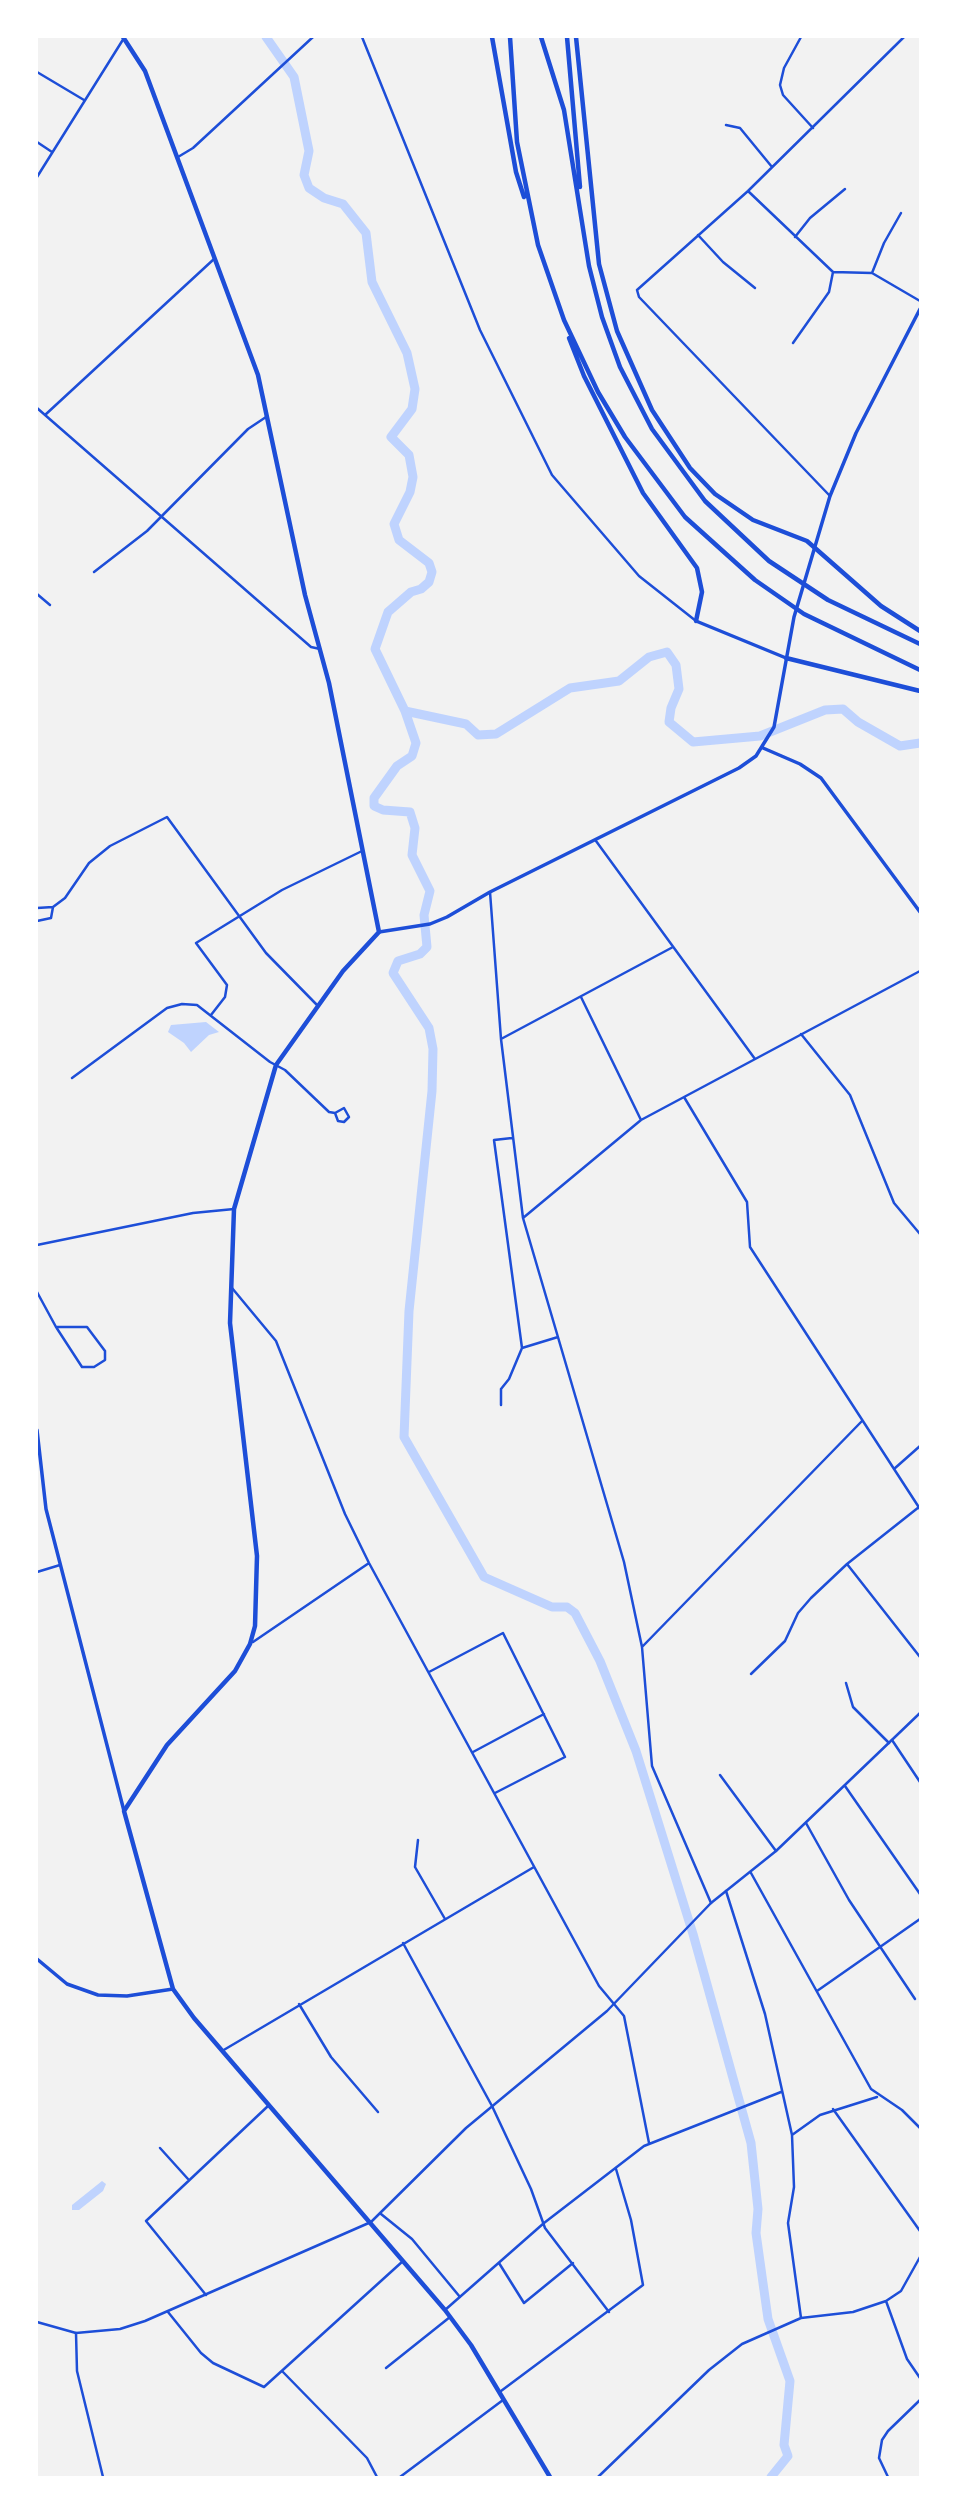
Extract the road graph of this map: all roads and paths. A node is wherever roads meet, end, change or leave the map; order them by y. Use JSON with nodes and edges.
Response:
{"nodes":[{"id":1,"x":124,"y":37,"type":"edge"},
{"id":2,"x":313,"y":37,"type":"edge"},
{"id":3,"x":362,"y":37,"type":"edge"},
{"id":4,"x":492,"y":37,"type":"edge"},
{"id":5,"x":510,"y":37,"type":"edge"},
{"id":6,"x":541,"y":37,"type":"edge"},
{"id":7,"x":567,"y":37,"type":"edge"},
{"id":8,"x":576,"y":37,"type":"edge"},
{"id":9,"x":801,"y":37,"type":"edge"},
{"id":10,"x":904,"y":37,"type":"edge"},
{"id":11,"x":37,"y":72,"type":"edge"},
{"id":12,"x":84,"y":100,"type":"junction"},
{"id":13,"x":726,"y":125,"type":"dead end"},
{"id":14,"x":813,"y":128,"type":"junction"},
{"id":15,"x":37,"y":142,"type":"edge"},
{"id":16,"x":52,"y":152,"type":"junction"},
{"id":17,"x":178,"y":157,"type":"junction"},
{"id":18,"x":772,"y":167,"type":"junction"},
{"id":19,"x":37,"y":177,"type":"edge"},
{"id":20,"x":845,"y":189,"type":"dead end"},
{"id":21,"x":748,"y":191,"type":"junction"},
{"id":22,"x":901,"y":213,"type":"dead end"},
{"id":23,"x":531,"y":220,"type":"junction"},
{"id":24,"x":584,"y":230,"type":"junction"},
{"id":25,"x":698,"y":235,"type":"junction"},
{"id":26,"x":795,"y":237,"type":"junction"},
{"id":27,"x":217,"y":257,"type":"junction"},
{"id":28,"x":833,"y":272,"type":"junction"},
{"id":29,"x":872,"y":272,"type":"junction"},
{"id":30,"x":755,"y":288,"type":"dead end"},
{"id":31,"x":920,"y":301,"type":"edge"},
{"id":32,"x":920,"y":309,"type":"edge"},
{"id":33,"x":564,"y":320,"type":"junction"},
{"id":34,"x":793,"y":343,"type":"dead end"},
{"id":35,"x":37,"y":408,"type":"edge"},
{"id":36,"x":45,"y":415,"type":"junction"},
{"id":37,"x":269,"y":415,"type":"junction"},
{"id":38,"x":830,"y":496,"type":"junction"},
{"id":39,"x":161,"y":515,"type":"junction"},
{"id":40,"x":813,"y":545,"type":"junction"},
{"id":41,"x":94,"y":572,"type":"dead end"},
{"id":42,"x":37,"y":594,"type":"edge"},
{"id":43,"x":50,"y":605,"type":"dead end"},
{"id":44,"x":696,"y":621,"type":"junction"},
{"id":45,"x":920,"y":631,"type":"edge"},
{"id":46,"x":920,"y":644,"type":"edge"},
{"id":47,"x":320,"y":649,"type":"junction"},
{"id":48,"x":786,"y":658,"type":"junction"},
{"id":49,"x":920,"y":670,"type":"edge"},
{"id":50,"x":920,"y":691,"type":"edge"},
{"id":51,"x":763,"y":747,"type":"junction"},
{"id":52,"x":595,"y":840,"type":"junction"},
{"id":53,"x":362,"y":851,"type":"junction"},
{"id":54,"x":490,"y":892,"type":"junction"},
{"id":55,"x":53,"y":907,"type":"junction"},
{"id":56,"x":37,"y":908,"type":"edge"},
{"id":57,"x":920,"y":912,"type":"edge"},
{"id":58,"x":241,"y":916,"type":"junction"},
{"id":59,"x":37,"y":921,"type":"edge"},
{"id":60,"x":379,"y":932,"type":"junction"},
{"id":61,"x":674,"y":946,"type":"junction"},
{"id":62,"x":920,"y":971,"type":"edge"},
{"id":63,"x":581,"y":997,"type":"junction"},
{"id":64,"x":317,"y":1004,"type":"junction"},
{"id":65,"x":211,"y":1015,"type":"junction"},
{"id":66,"x":801,"y":1034,"type":"junction"},
{"id":67,"x":500,"y":1039,"type":"junction"},
{"id":68,"x":755,"y":1059,"type":"junction"},
{"id":69,"x":276,"y":1065,"type":"junction"},
{"id":70,"x":72,"y":1078,"type":"dead end"},
{"id":71,"x":684,"y":1097,"type":"junction"},
{"id":72,"x":335,"y":1113,"type":"junction"},
{"id":73,"x":641,"y":1120,"type":"junction"},
{"id":74,"x":513,"y":1137,"type":"junction"},
{"id":75,"x":234,"y":1209,"type":"junction"},
{"id":76,"x":523,"y":1218,"type":"junction"},
{"id":77,"x":920,"y":1234,"type":"edge"},
{"id":78,"x":37,"y":1245,"type":"edge"},
{"id":79,"x":230,"y":1285,"type":"junction"},
{"id":80,"x":37,"y":1292,"type":"edge"},
{"id":81,"x":56,"y":1327,"type":"junction"},
{"id":82,"x":558,"y":1337,"type":"junction"},
{"id":83,"x":522,"y":1348,"type":"junction"},
{"id":84,"x":501,"y":1405,"type":"dead end"},
{"id":85,"x":862,"y":1421,"type":"junction"},
{"id":86,"x":37,"y":1430,"type":"edge"},
{"id":87,"x":920,"y":1446,"type":"edge"},
{"id":88,"x":38,"y":1461,"type":"edge"},
{"id":89,"x":894,"y":1469,"type":"junction"},
{"id":90,"x":920,"y":1508,"type":"edge"},
{"id":91,"x":369,"y":1563,"type":"junction"},
{"id":92,"x":847,"y":1564,"type":"junction"},
{"id":93,"x":60,"y":1565,"type":"junction"},
{"id":94,"x":37,"y":1572,"type":"edge"},
{"id":95,"x":250,"y":1644,"type":"junction"},
{"id":96,"x":642,"y":1647,"type":"junction"},
{"id":97,"x":920,"y":1657,"type":"edge"},
{"id":98,"x":429,"y":1672,"type":"junction"},
{"id":99,"x":751,"y":1674,"type":"dead end"},
{"id":100,"x":846,"y":1683,"type":"dead end"},
{"id":101,"x":920,"y":1713,"type":"edge"},
{"id":102,"x":544,"y":1714,"type":"junction"},
{"id":103,"x":890,"y":1742,"type":"junction"},
{"id":104,"x":473,"y":1752,"type":"junction"},
{"id":105,"x":720,"y":1775,"type":"dead end"},
{"id":106,"x":920,"y":1782,"type":"edge"},
{"id":107,"x":845,"y":1786,"type":"junction"},
{"id":108,"x":495,"y":1793,"type":"junction"},
{"id":109,"x":124,"y":1811,"type":"junction"},
{"id":110,"x":806,"y":1823,"type":"junction"},
{"id":111,"x":418,"y":1840,"type":"dead end"},
{"id":112,"x":776,"y":1851,"type":"junction"},
{"id":113,"x":534,"y":1867,"type":"junction"},
{"id":114,"x":751,"y":1873,"type":"junction"},
{"id":115,"x":726,"y":1891,"type":"junction"},
{"id":116,"x":920,"y":1894,"type":"edge"},
{"id":117,"x":712,"y":1903,"type":"junction"},
{"id":118,"x":445,"y":1919,"type":"junction"},
{"id":119,"x":920,"y":1919,"type":"edge"},
{"id":120,"x":403,"y":1943,"type":"junction"},
{"id":121,"x":880,"y":1946,"type":"junction"},
{"id":122,"x":37,"y":1959,"type":"edge"},
{"id":123,"x":173,"y":1989,"type":"junction"},
{"id":124,"x":817,"y":1991,"type":"junction"},
{"id":125,"x":915,"y":2000,"type":"dead end"},
{"id":126,"x":299,"y":2004,"type":"junction"},
{"id":127,"x":614,"y":2004,"type":"junction"},
{"id":128,"x":222,"y":2051,"type":"junction"},
{"id":129,"x":781,"y":2092,"type":"junction"},
{"id":130,"x":879,"y":2096,"type":"junction"},
{"id":131,"x":268,"y":2105,"type":"junction"},
{"id":132,"x":492,"y":2106,"type":"junction"},
{"id":133,"x":833,"y":2109,"type":"junction"},
{"id":134,"x":378,"y":2112,"type":"dead end"},
{"id":135,"x":920,"y":2128,"type":"edge"},
{"id":136,"x":792,"y":2135,"type":"junction"},
{"id":137,"x":649,"y":2143,"type":"junction"},
{"id":138,"x":160,"y":2148,"type":"dead end"},
{"id":139,"x":616,"y":2169,"type":"junction"},
{"id":140,"x":188,"y":2179,"type":"junction"},
{"id":141,"x":381,"y":2214,"type":"junction"},
{"id":142,"x":371,"y":2222,"type":"junction"},
{"id":143,"x":544,"y":2223,"type":"junction"},
{"id":144,"x":920,"y":2231,"type":"edge"},
{"id":145,"x":920,"y":2257,"type":"edge"},
{"id":146,"x":403,"y":2261,"type":"junction"},
{"id":147,"x":499,"y":2263,"type":"junction"},
{"id":148,"x":573,"y":2263,"type":"junction"},
{"id":149,"x":206,"y":2295,"type":"junction"},
{"id":150,"x":460,"y":2297,"type":"junction"},
{"id":151,"x":886,"y":2301,"type":"junction"},
{"id":152,"x":444,"y":2309,"type":"junction"},
{"id":153,"x":168,"y":2311,"type":"junction"},
{"id":154,"x":609,"y":2312,"type":"junction"},
{"id":155,"x":450,"y":2317,"type":"junction"},
{"id":156,"x":801,"y":2318,"type":"junction"},
{"id":157,"x":37,"y":2322,"type":"edge"},
{"id":158,"x":76,"y":2333,"type":"junction"},
{"id":159,"x":386,"y":2368,"type":"dead end"},
{"id":160,"x":282,"y":2371,"type":"junction"},
{"id":161,"x":920,"y":2378,"type":"edge"},
{"id":162,"x":499,"y":2392,"type":"junction"},
{"id":163,"x":503,"y":2400,"type":"junction"},
{"id":164,"x":920,"y":2400,"type":"edge"},
{"id":165,"x":103,"y":2477,"type":"edge"},
{"id":166,"x":377,"y":2477,"type":"edge"},
{"id":167,"x":400,"y":2477,"type":"edge"},
{"id":168,"x":550,"y":2477,"type":"edge"},
{"id":169,"x":598,"y":2477,"type":"edge"},
{"id":170,"x":888,"y":2477,"type":"edge"}],
"edges":[{"from":1,"to":12,"type":"street"},
{"from":1,"to":17,"type":"highway"},
{"from":2,"to":17,"type":"street"},
{"from":3,"to":44,"type":"street"},
{"from":4,"to":23,"type":"highway"},
{"from":5,"to":23,"type":"highway"},
{"from":6,"to":24,"type":"highway"},
{"from":7,"to":24,"type":"highway"},
{"from":8,"to":40,"type":"highway"},
{"from":9,"to":14,"type":"street"},
{"from":10,"to":14,"type":"street"},
{"from":11,"to":12,"type":"street"},
{"from":12,"to":16,"type":"street"},
{"from":13,"to":18,"type":"street"},
{"from":14,"to":18,"type":"street"},
{"from":15,"to":16,"type":"street"},
{"from":16,"to":19,"type":"street"},
{"from":17,"to":27,"type":"highway"},
{"from":18,"to":21,"type":"street"},
{"from":20,"to":26,"type":"street"},
{"from":21,"to":25,"type":"street"},
{"from":21,"to":26,"type":"street"},
{"from":22,"to":29,"type":"street"},
{"from":23,"to":33,"type":"highway"},
{"from":24,"to":46,"type":"highway"},
{"from":25,"to":30,"type":"street"},
{"from":25,"to":38,"type":"street"},
{"from":26,"to":28,"type":"street"},
{"from":27,"to":36,"type":"street"},
{"from":27,"to":37,"type":"highway"},
{"from":28,"to":29,"type":"street"},
{"from":28,"to":34,"type":"street"},
{"from":29,"to":31,"type":"street"},
{"from":32,"to":38,"type":"main road"},
{"from":33,"to":44,"type":"highway"},
{"from":33,"to":49,"type":"highway"},
{"from":35,"to":36,"type":"street"},
{"from":36,"to":39,"type":"street"},
{"from":37,"to":39,"type":"street"},
{"from":37,"to":47,"type":"highway"},
{"from":38,"to":40,"type":"main road"},
{"from":39,"to":41,"type":"street"},
{"from":39,"to":47,"type":"street"},
{"from":40,"to":45,"type":"highway"},
{"from":40,"to":48,"type":"main road"},
{"from":42,"to":43,"type":"street"},
{"from":44,"to":48,"type":"main road"},
{"from":47,"to":53,"type":"highway"},
{"from":48,"to":50,"type":"highway"},
{"from":48,"to":51,"type":"main road"},
{"from":51,"to":52,"type":"main road"},
{"from":51,"to":57,"type":"main road"},
{"from":52,"to":54,"type":"main road"},
{"from":52,"to":61,"type":"street"},
{"from":53,"to":58,"type":"street"},
{"from":53,"to":60,"type":"highway"},
{"from":54,"to":60,"type":"main road"},
{"from":54,"to":67,"type":"street"},
{"from":55,"to":56,"type":"street"},
{"from":55,"to":58,"type":"street"},
{"from":55,"to":59,"type":"street"},
{"from":58,"to":64,"type":"street"},
{"from":58,"to":65,"type":"street"},
{"from":60,"to":64,"type":"highway"},
{"from":61,"to":63,"type":"street"},
{"from":61,"to":68,"type":"street"},
{"from":62,"to":66,"type":"street"},
{"from":63,"to":67,"type":"street"},
{"from":63,"to":73,"type":"street"},
{"from":64,"to":69,"type":"highway"},
{"from":65,"to":69,"type":"street"},
{"from":65,"to":70,"type":"street"},
{"from":66,"to":68,"type":"street"},
{"from":66,"to":77,"type":"street"},
{"from":67,"to":74,"type":"street"},
{"from":68,"to":71,"type":"street"},
{"from":69,"to":72,"type":"street"},
{"from":69,"to":75,"type":"highway"},
{"from":71,"to":73,"type":"street"},
{"from":71,"to":85,"type":"street"},
{"from":72,"to":72,"type":"street"},
{"from":73,"to":76,"type":"street"},
{"from":74,"to":76,"type":"street"},
{"from":74,"to":83,"type":"street"},
{"from":75,"to":78,"type":"street"},
{"from":75,"to":79,"type":"highway"},
{"from":76,"to":82,"type":"street"},
{"from":79,"to":91,"type":"street"},
{"from":79,"to":95,"type":"highway"},
{"from":80,"to":81,"type":"street"},
{"from":81,"to":81,"type":"street"},
{"from":82,"to":83,"type":"street"},
{"from":82,"to":96,"type":"street"},
{"from":83,"to":84,"type":"street"},
{"from":85,"to":89,"type":"street"},
{"from":85,"to":96,"type":"street"},
{"from":86,"to":88,"type":"main road"},
{"from":87,"to":89,"type":"street"},
{"from":88,"to":93,"type":"main road"},
{"from":89,"to":90,"type":"street"},
{"from":90,"to":92,"type":"street"},
{"from":91,"to":95,"type":"street"},
{"from":91,"to":98,"type":"street"},
{"from":92,"to":97,"type":"street"},
{"from":92,"to":99,"type":"street"},
{"from":93,"to":94,"type":"street"},
{"from":93,"to":109,"type":"main road"},
{"from":95,"to":109,"type":"highway"},
{"from":96,"to":117,"type":"street"},
{"from":98,"to":102,"type":"street"},
{"from":98,"to":104,"type":"street"},
{"from":100,"to":103,"type":"street"},
{"from":101,"to":103,"type":"street"},
{"from":102,"to":104,"type":"street"},
{"from":102,"to":108,"type":"street"},
{"from":103,"to":106,"type":"street"},
{"from":103,"to":107,"type":"street"},
{"from":104,"to":108,"type":"street"},
{"from":105,"to":112,"type":"street"},
{"from":107,"to":110,"type":"street"},
{"from":107,"to":116,"type":"street"},
{"from":108,"to":113,"type":"street"},
{"from":109,"to":123,"type":"highway"},
{"from":110,"to":112,"type":"street"},
{"from":110,"to":121,"type":"street"},
{"from":111,"to":118,"type":"street"},
{"from":112,"to":114,"type":"street"},
{"from":113,"to":118,"type":"street"},
{"from":113,"to":127,"type":"street"},
{"from":114,"to":115,"type":"street"},
{"from":114,"to":124,"type":"street"},
{"from":115,"to":117,"type":"street"},
{"from":115,"to":129,"type":"street"},
{"from":117,"to":127,"type":"street"},
{"from":118,"to":120,"type":"street"},
{"from":119,"to":121,"type":"street"},
{"from":120,"to":126,"type":"street"},
{"from":120,"to":132,"type":"street"},
{"from":121,"to":124,"type":"street"},
{"from":121,"to":125,"type":"street"},
{"from":122,"to":123,"type":"main road"},
{"from":123,"to":128,"type":"highway"},
{"from":124,"to":130,"type":"street"},
{"from":126,"to":128,"type":"street"},
{"from":126,"to":134,"type":"street"},
{"from":127,"to":132,"type":"street"},
{"from":127,"to":137,"type":"street"},
{"from":128,"to":131,"type":"highway"},
{"from":129,"to":136,"type":"street"},
{"from":129,"to":137,"type":"street"},
{"from":130,"to":133,"type":"street"},
{"from":130,"to":135,"type":"street"},
{"from":131,"to":140,"type":"street"},
{"from":131,"to":142,"type":"highway"},
{"from":132,"to":141,"type":"street"},
{"from":132,"to":143,"type":"street"},
{"from":133,"to":136,"type":"street"},
{"from":133,"to":144,"type":"street"},
{"from":136,"to":156,"type":"street"},
{"from":137,"to":139,"type":"street"},
{"from":138,"to":140,"type":"street"},
{"from":139,"to":143,"type":"street"},
{"from":139,"to":154,"type":"street"},
{"from":140,"to":149,"type":"street"},
{"from":141,"to":142,"type":"street"},
{"from":141,"to":150,"type":"street"},
{"from":142,"to":146,"type":"highway"},
{"from":142,"to":149,"type":"street"},
{"from":143,"to":147,"type":"street"},
{"from":143,"to":148,"type":"street"},
{"from":145,"to":151,"type":"street"},
{"from":146,"to":152,"type":"highway"},
{"from":146,"to":160,"type":"street"},
{"from":147,"to":148,"type":"street"},
{"from":147,"to":150,"type":"street"},
{"from":148,"to":154,"type":"street"},
{"from":149,"to":153,"type":"street"},
{"from":150,"to":152,"type":"street"},
{"from":151,"to":156,"type":"street"},
{"from":151,"to":161,"type":"street"},
{"from":152,"to":155,"type":"highway"},
{"from":153,"to":158,"type":"street"},
{"from":153,"to":160,"type":"street"},
{"from":154,"to":162,"type":"street"},
{"from":155,"to":159,"type":"street"},
{"from":155,"to":162,"type":"highway"},
{"from":156,"to":169,"type":"street"},
{"from":157,"to":158,"type":"street"},
{"from":158,"to":165,"type":"street"},
{"from":160,"to":166,"type":"street"},
{"from":162,"to":163,"type":"highway"},
{"from":163,"to":167,"type":"street"},
{"from":163,"to":168,"type":"highway"},
{"from":164,"to":170,"type":"street"}]}
